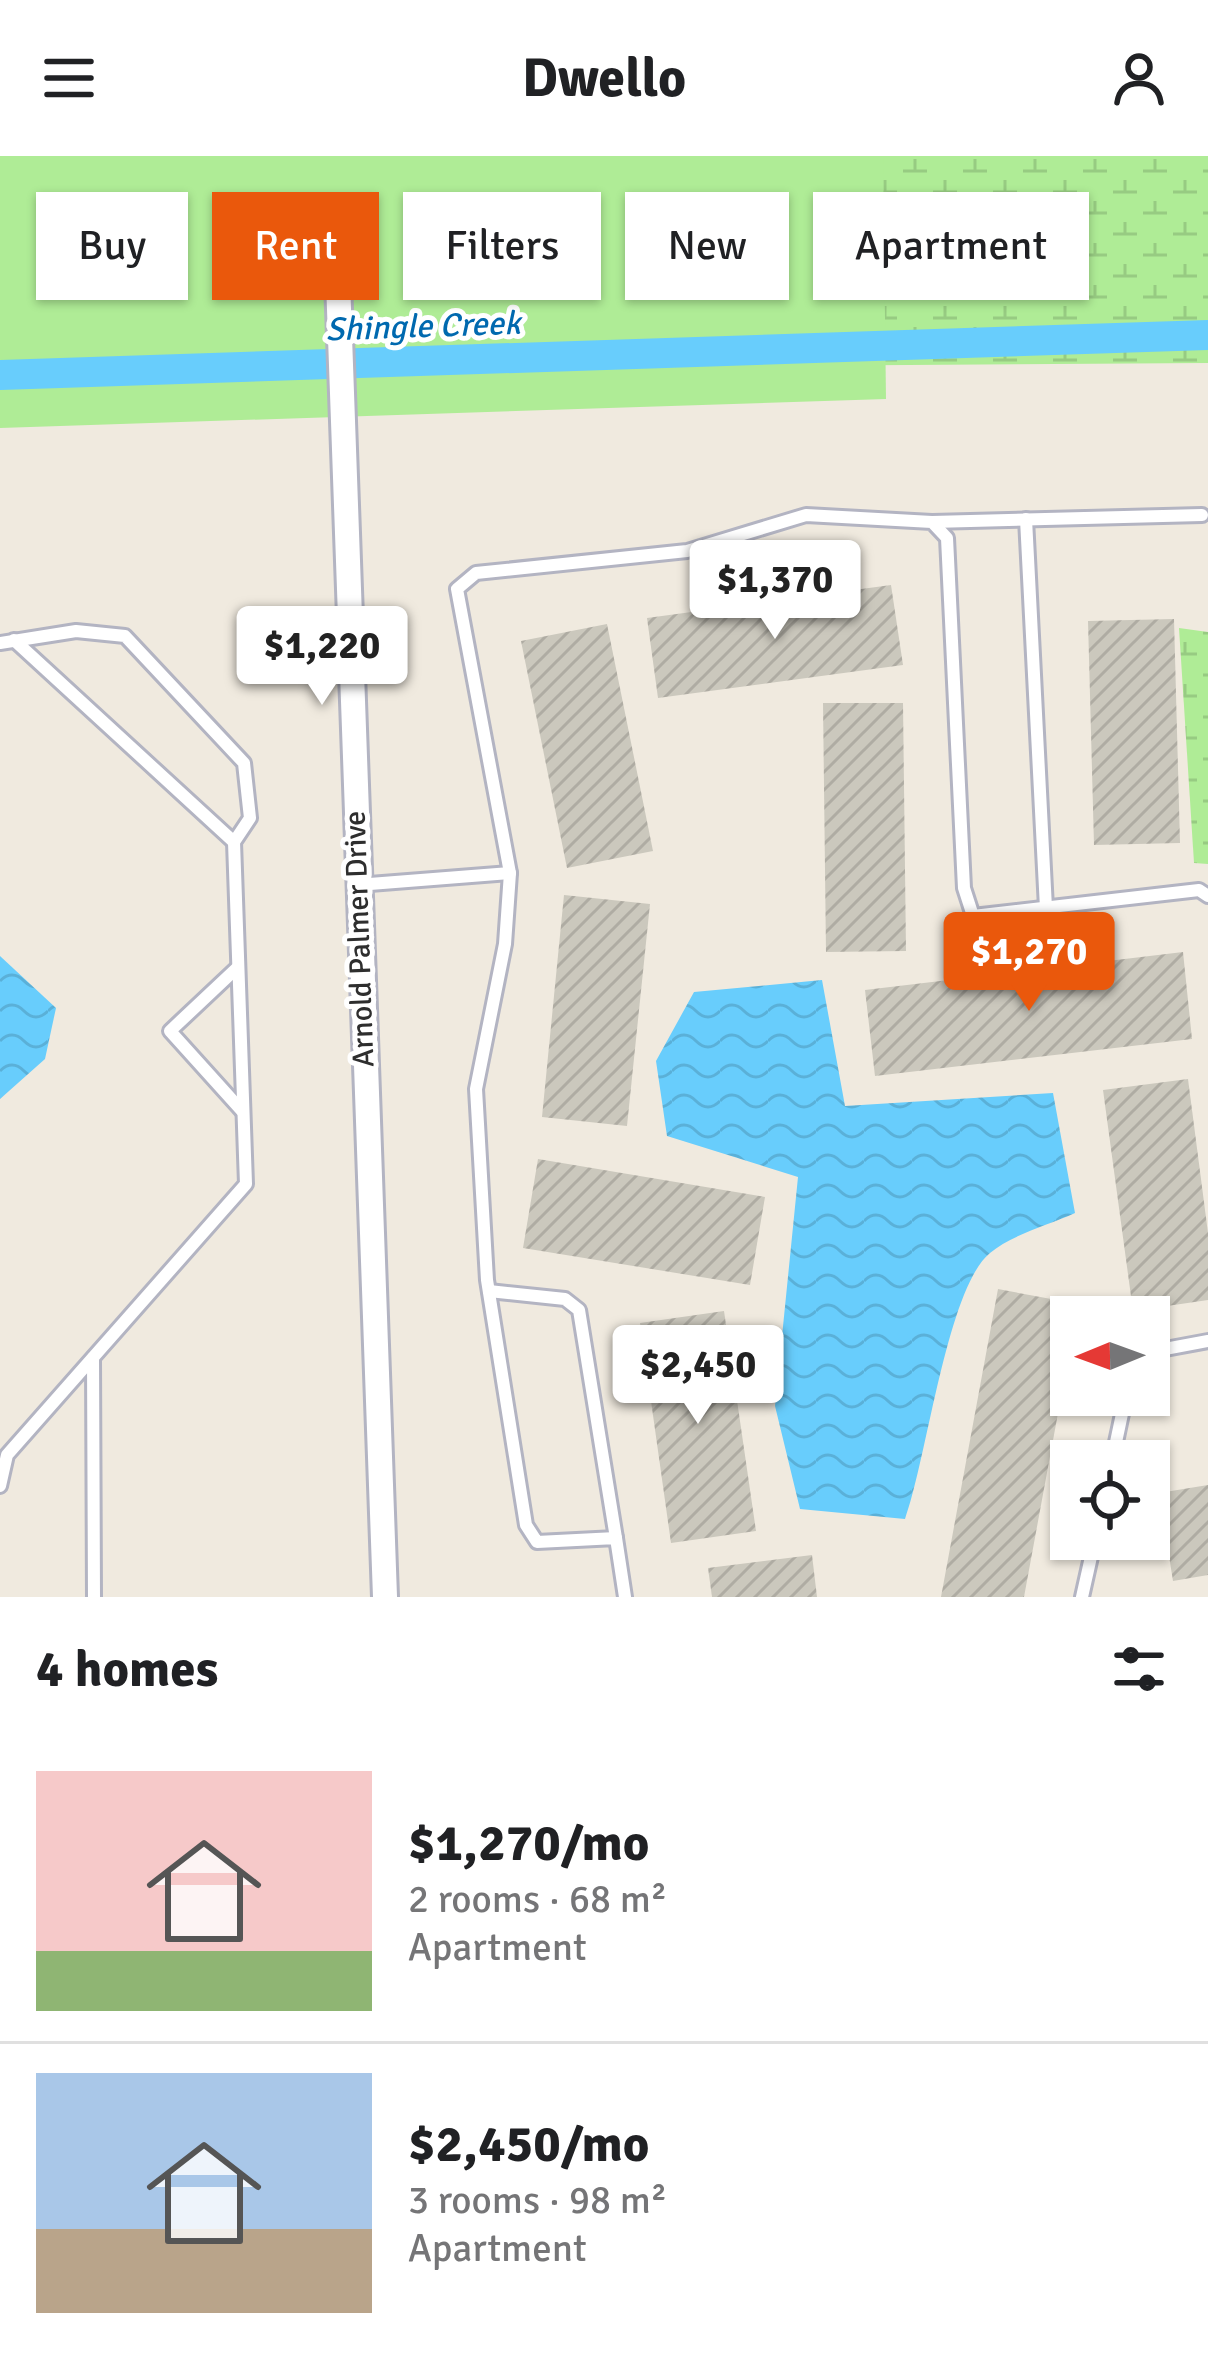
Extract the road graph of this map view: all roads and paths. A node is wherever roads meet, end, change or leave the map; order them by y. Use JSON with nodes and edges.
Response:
{"nodes":[{"id":1,"x":339,"y":300,"type":"edge"},
{"id":2,"x":1202,"y":515,"type":"dead end"},
{"id":3,"x":1026,"y":520,"type":"junction"},
{"id":4,"x":932,"y":522,"type":"junction"},
{"id":5,"x":7,"y":642,"type":"edge"},
{"id":6,"x":234,"y":842,"type":"junction"},
{"id":7,"x":510,"y":873,"type":"junction"},
{"id":8,"x":357,"y":885,"type":"junction"},
{"id":9,"x":1208,"y":896,"type":"edge"},
{"id":10,"x":1046,"y":908,"type":"junction"},
{"id":11,"x":238,"y":967,"type":"junction"},
{"id":12,"x":243,"y":1113,"type":"junction"},
{"id":13,"x":489,"y":1291,"type":"junction"},
{"id":14,"x":1208,"y":1341,"type":"edge"},
{"id":15,"x":1170,"y":1348,"type":"edge"},
{"id":16,"x":93,"y":1357,"type":"junction"},
{"id":17,"x":0,"y":1486,"type":"edge"},
{"id":18,"x":616,"y":1538,"type":"junction"},
{"id":19,"x":1090,"y":1560,"type":"edge"},
{"id":20,"x":94,"y":1597,"type":"edge"},
{"id":21,"x":385,"y":1597,"type":"edge"},
{"id":22,"x":625,"y":1597,"type":"edge"},
{"id":23,"x":1082,"y":1597,"type":"edge"}],
"edges":[{"from":1,"to":8,"type":"street","name":"Arnold Palmer Drive"},
{"from":2,"to":3,"type":"lane"},
{"from":3,"to":4,"type":"lane"},
{"from":3,"to":10,"type":"lane"},
{"from":4,"to":7,"type":"lane"},
{"from":4,"to":10,"type":"lane"},
{"from":5,"to":6,"type":"lane"},
{"from":5,"to":6,"type":"lane"},
{"from":6,"to":11,"type":"lane"},
{"from":7,"to":8,"type":"lane"},
{"from":7,"to":13,"type":"lane"},
{"from":8,"to":21,"type":"street","name":"Arnold Palmer Drive"},
{"from":9,"to":10,"type":"lane"},
{"from":11,"to":12,"type":"lane"},
{"from":11,"to":12,"type":"lane"},
{"from":12,"to":16,"type":"lane"},
{"from":13,"to":18,"type":"lane"},
{"from":13,"to":18,"type":"lane"},
{"from":14,"to":15,"type":"lane"},
{"from":16,"to":17,"type":"lane"},
{"from":16,"to":20,"type":"lane"},
{"from":18,"to":22,"type":"lane"},
{"from":19,"to":23,"type":"lane"}]}
